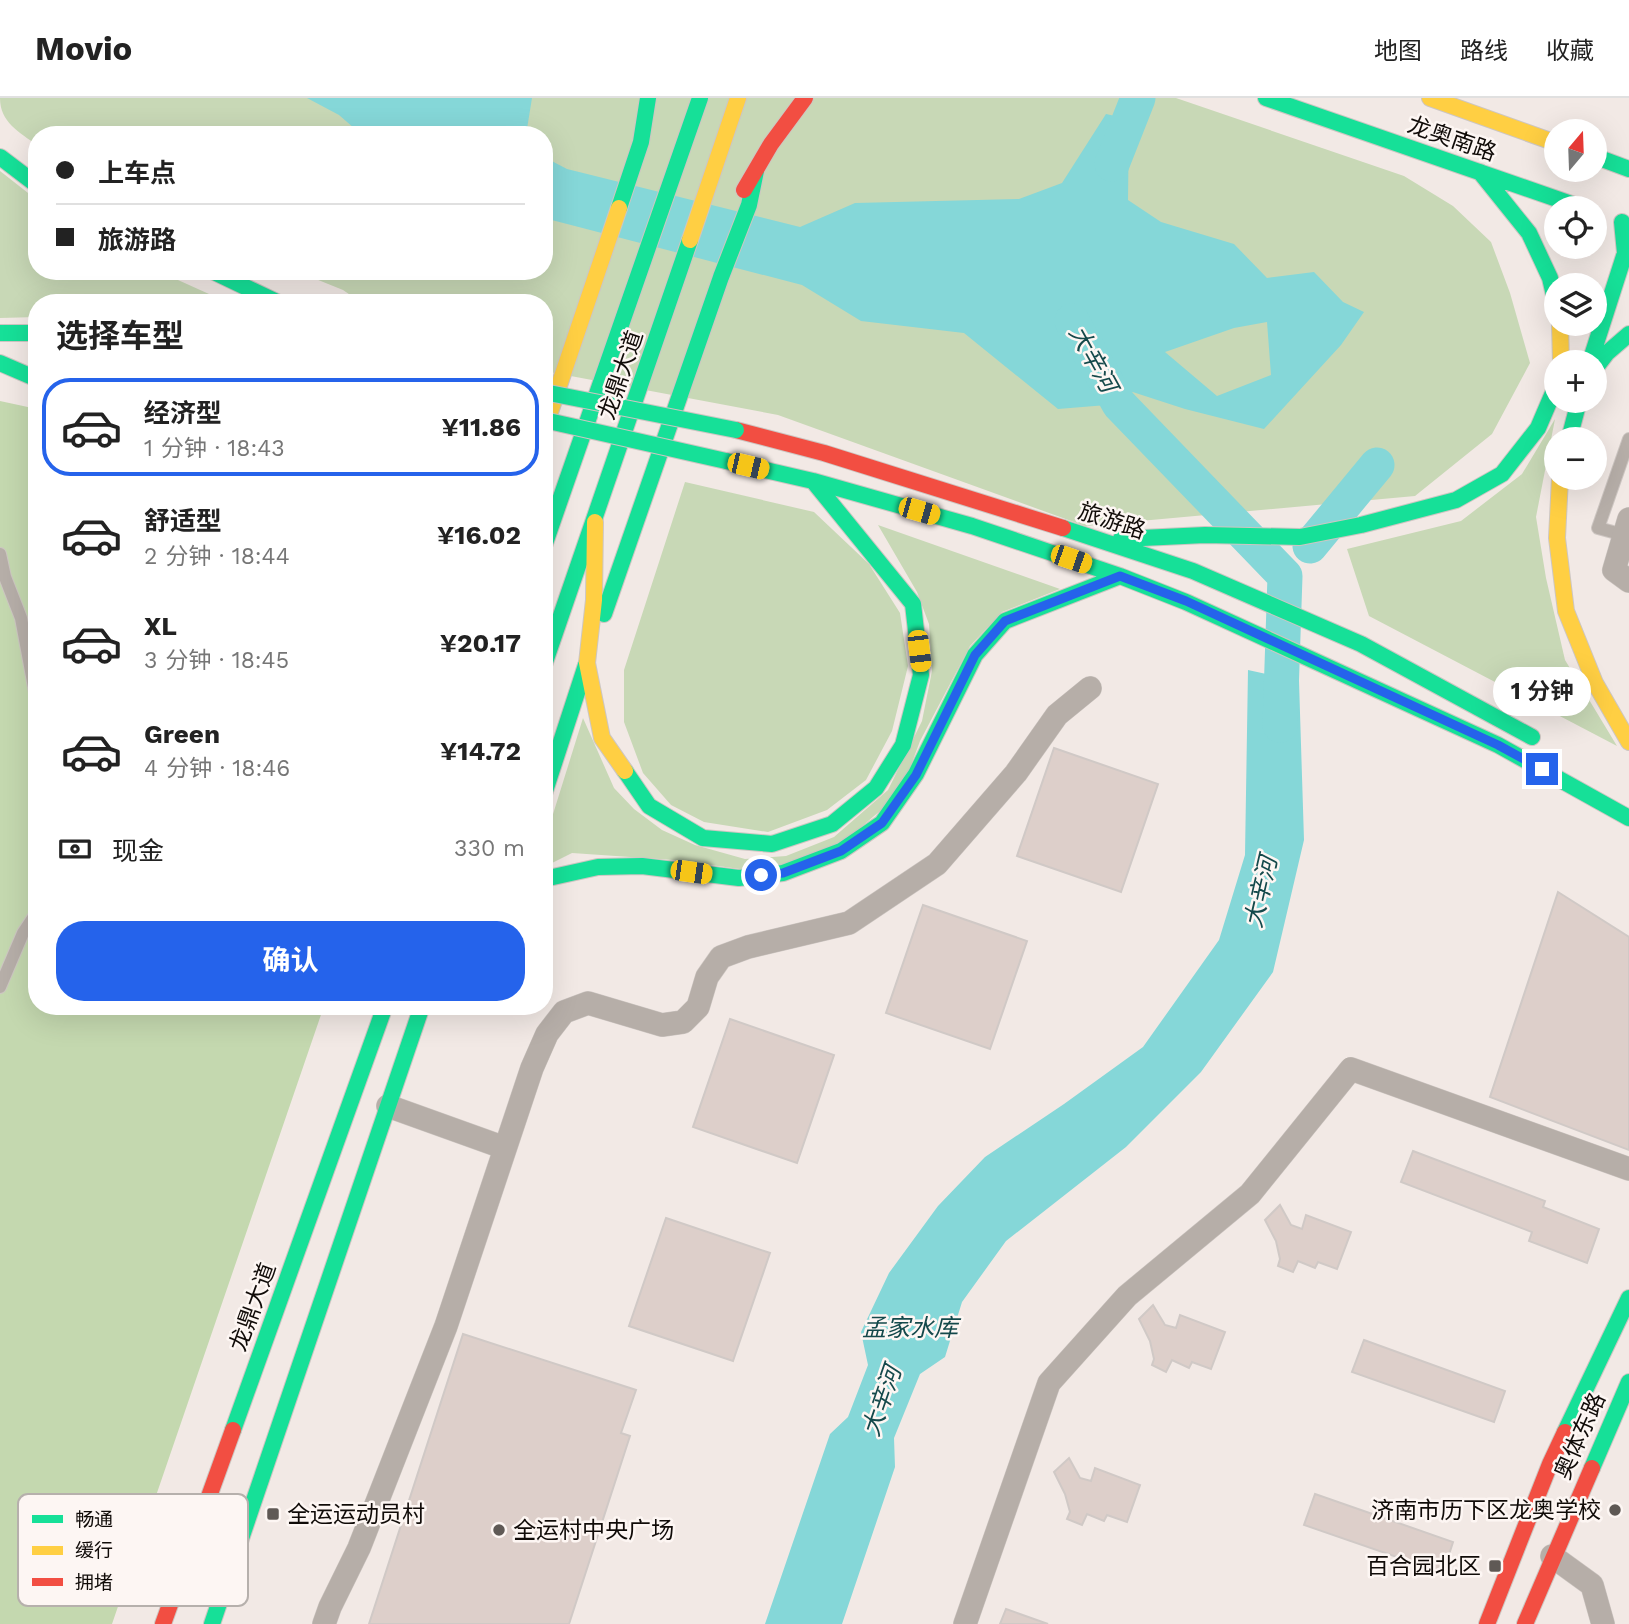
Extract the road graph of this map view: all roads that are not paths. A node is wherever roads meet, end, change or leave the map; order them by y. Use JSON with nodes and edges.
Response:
{"nodes":[{"id":1,"x":648,"y":98,"type":"edge"},
{"id":2,"x":700,"y":98,"type":"edge"},
{"id":3,"x":738,"y":98,"type":"edge"},
{"id":4,"x":805,"y":98,"type":"edge"},
{"id":5,"x":1266,"y":98,"type":"edge"},
{"id":6,"x":1430,"y":98,"type":"edge"},
{"id":7,"x":1544,"y":139,"type":"edge"},
{"id":8,"x":0,"y":157,"type":"edge"},
{"id":9,"x":1607,"y":161,"type":"edge"},
{"id":10,"x":1629,"y":169,"type":"edge"},
{"id":11,"x":1480,"y":172,"type":"junction"},
{"id":12,"x":28,"y":178,"type":"edge"},
{"id":13,"x":1549,"y":196,"type":"edge"},
{"id":14,"x":1607,"y":216,"type":"edge"},
{"id":15,"x":1626,"y":219,"type":"edge"},
{"id":16,"x":636,"y":233,"type":"dead end"},
{"id":17,"x":1607,"y":236,"type":"edge"},
{"id":18,"x":704,"y":247,"type":"dead end"},
{"id":19,"x":638,"y":262,"type":"junction"},
{"id":20,"x":686,"y":265,"type":"junction"},
{"id":21,"x":1548,"y":273,"type":"edge"},
{"id":22,"x":231,"y":280,"type":"edge"},
{"id":23,"x":260,"y":294,"type":"edge"},
{"id":24,"x":0,"y":333,"type":"edge"},
{"id":25,"x":28,"y":333,"type":"edge"},
{"id":26,"x":1629,"y":334,"type":"edge"},
{"id":27,"x":1594,"y":350,"type":"edge"},
{"id":28,"x":1607,"y":353,"type":"edge"},
{"id":29,"x":0,"y":361,"type":"edge"},
{"id":30,"x":28,"y":362,"type":"edge"},
{"id":31,"x":28,"y":375,"type":"edge"},
{"id":32,"x":553,"y":393,"type":"edge"},
{"id":33,"x":553,"y":403,"type":"edge"},
{"id":34,"x":1544,"y":413,"type":"edge"},
{"id":35,"x":553,"y":423,"type":"edge"},
{"id":36,"x":1629,"y":439,"type":"edge"},
{"id":37,"x":813,"y":481,"type":"junction"},
{"id":38,"x":1559,"y":490,"type":"edge"},
{"id":39,"x":561,"y":501,"type":"junction"},
{"id":40,"x":553,"y":512,"type":"edge"},
{"id":41,"x":553,"y":522,"type":"edge"},
{"id":42,"x":595,"y":522,"type":"junction"},
{"id":43,"x":1627,"y":527,"type":"edge"},
{"id":44,"x":1095,"y":540,"type":"junction"},
{"id":45,"x":0,"y":554,"type":"edge"},
{"id":46,"x":2,"y":573,"type":"edge"},
{"id":47,"x":1120,"y":576,"type":"junction"},
{"id":48,"x":1629,"y":581,"type":"edge"},
{"id":49,"x":553,"y":640,"type":"edge"},
{"id":50,"x":28,"y":655,"type":"edge"},
{"id":51,"x":587,"y":663,"type":"junction"},
{"id":52,"x":1090,"y":688,"type":"dead end"},
{"id":53,"x":1629,"y":742,"type":"edge"},
{"id":54,"x":1546,"y":745,"type":"dead end"},
{"id":55,"x":553,"y":767,"type":"edge"},
{"id":56,"x":1629,"y":818,"type":"edge"},
{"id":57,"x":553,"y":877,"type":"edge"},
{"id":58,"x":28,"y":926,"type":"edge"},
{"id":59,"x":0,"y":987,"type":"edge"},
{"id":60,"x":381,"y":1015,"type":"edge"},
{"id":61,"x":419,"y":1015,"type":"edge"},
{"id":62,"x":428,"y":1015,"type":"edge"},
{"id":63,"x":409,"y":1042,"type":"junction"},
{"id":64,"x":388,"y":1106,"type":"junction"},
{"id":65,"x":505,"y":1148,"type":"junction"},
{"id":66,"x":1629,"y":1169,"type":"edge"},
{"id":67,"x":1629,"y":1297,"type":"edge"},
{"id":68,"x":1629,"y":1382,"type":"edge"},
{"id":69,"x":210,"y":1494,"type":"edge"},
{"id":70,"x":248,"y":1518,"type":"edge"},
{"id":71,"x":1552,"y":1556,"type":"junction"},
{"id":72,"x":169,"y":1606,"type":"edge"},
{"id":73,"x":218,"y":1606,"type":"edge"},
{"id":74,"x":163,"y":1624,"type":"edge"},
{"id":75,"x":212,"y":1624,"type":"edge"},
{"id":76,"x":324,"y":1624,"type":"edge"},
{"id":77,"x":965,"y":1624,"type":"edge"},
{"id":78,"x":1487,"y":1624,"type":"edge"},
{"id":79,"x":1524,"y":1624,"type":"edge"},
{"id":80,"x":1603,"y":1624,"type":"edge"}],
"edges":[{"from":1,"to":33,"type":"main road"},
{"from":2,"to":19,"type":"main road","name":"龙鼎大道"},
{"from":3,"to":20,"type":"main road","name":"龙鼎大道"},
{"from":4,"to":51,"type":"main road"},
{"from":5,"to":11,"type":"main road","name":"龙奥南路"},
{"from":6,"to":7,"type":"main road","name":"龙奥南路"},
{"from":8,"to":12,"type":"main road"},
{"from":9,"to":10,"type":"main road"},
{"from":11,"to":13,"type":"main road","name":"龙奥南路"},
{"from":11,"to":21,"type":"main road"},
{"from":14,"to":15,"type":"main road"},
{"from":15,"to":17,"type":"main road"},
{"from":15,"to":27,"type":"main road"},
{"from":16,"to":19,"type":"main road"},
{"from":18,"to":20,"type":"main road"},
{"from":19,"to":39,"type":"main road","name":"龙鼎大道"},
{"from":20,"to":42,"type":"main road","name":"龙鼎大道"},
{"from":22,"to":23,"type":"main road"},
{"from":24,"to":25,"type":"main road"},
{"from":26,"to":28,"type":"main road"},
{"from":29,"to":30,"type":"main road"},
{"from":29,"to":31,"type":"main road"},
{"from":32,"to":44,"type":"main road","name":"旅游路","bridge":true},
{"from":34,"to":44,"type":"main road"},
{"from":35,"to":37,"type":"main road","bridge":true},
{"from":36,"to":43,"type":"lane"},
{"from":37,"to":47,"type":"main road"},
{"from":37,"to":51,"type":"main road"},
{"from":38,"to":53,"type":"main road"},
{"from":39,"to":40,"type":"main road"},
{"from":39,"to":41,"type":"main road","name":"龙鼎大道"},
{"from":42,"to":49,"type":"main road","name":"龙鼎大道"},
{"from":42,"to":51,"type":"main road"},
{"from":43,"to":48,"type":"street"},
{"from":44,"to":54,"type":"main road","name":"旅游路"},
{"from":45,"to":46,"type":"lane"},
{"from":46,"to":50,"type":"lane"},
{"from":47,"to":56,"type":"main road"},
{"from":47,"to":57,"type":"main road"},
{"from":51,"to":55,"type":"main road"},
{"from":52,"to":65,"type":"street"},
{"from":58,"to":59,"type":"lane"},
{"from":60,"to":69,"type":"main road","name":"龙鼎大道"},
{"from":61,"to":63,"type":"main road"},
{"from":62,"to":63,"type":"main road"},
{"from":63,"to":64,"type":"main road"},
{"from":64,"to":65,"type":"street"},
{"from":64,"to":70,"type":"main road"},
{"from":65,"to":76,"type":"street"},
{"from":66,"to":77,"type":"street"},
{"from":67,"to":78,"type":"main road"},
{"from":68,"to":71,"type":"main road","name":"奥体东路"},
{"from":71,"to":79,"type":"main road","name":"奥体东路"},
{"from":71,"to":80,"type":"street"},
{"from":72,"to":74,"type":"main road","name":"龙鼎大道"},
{"from":73,"to":75,"type":"main road"}]}
